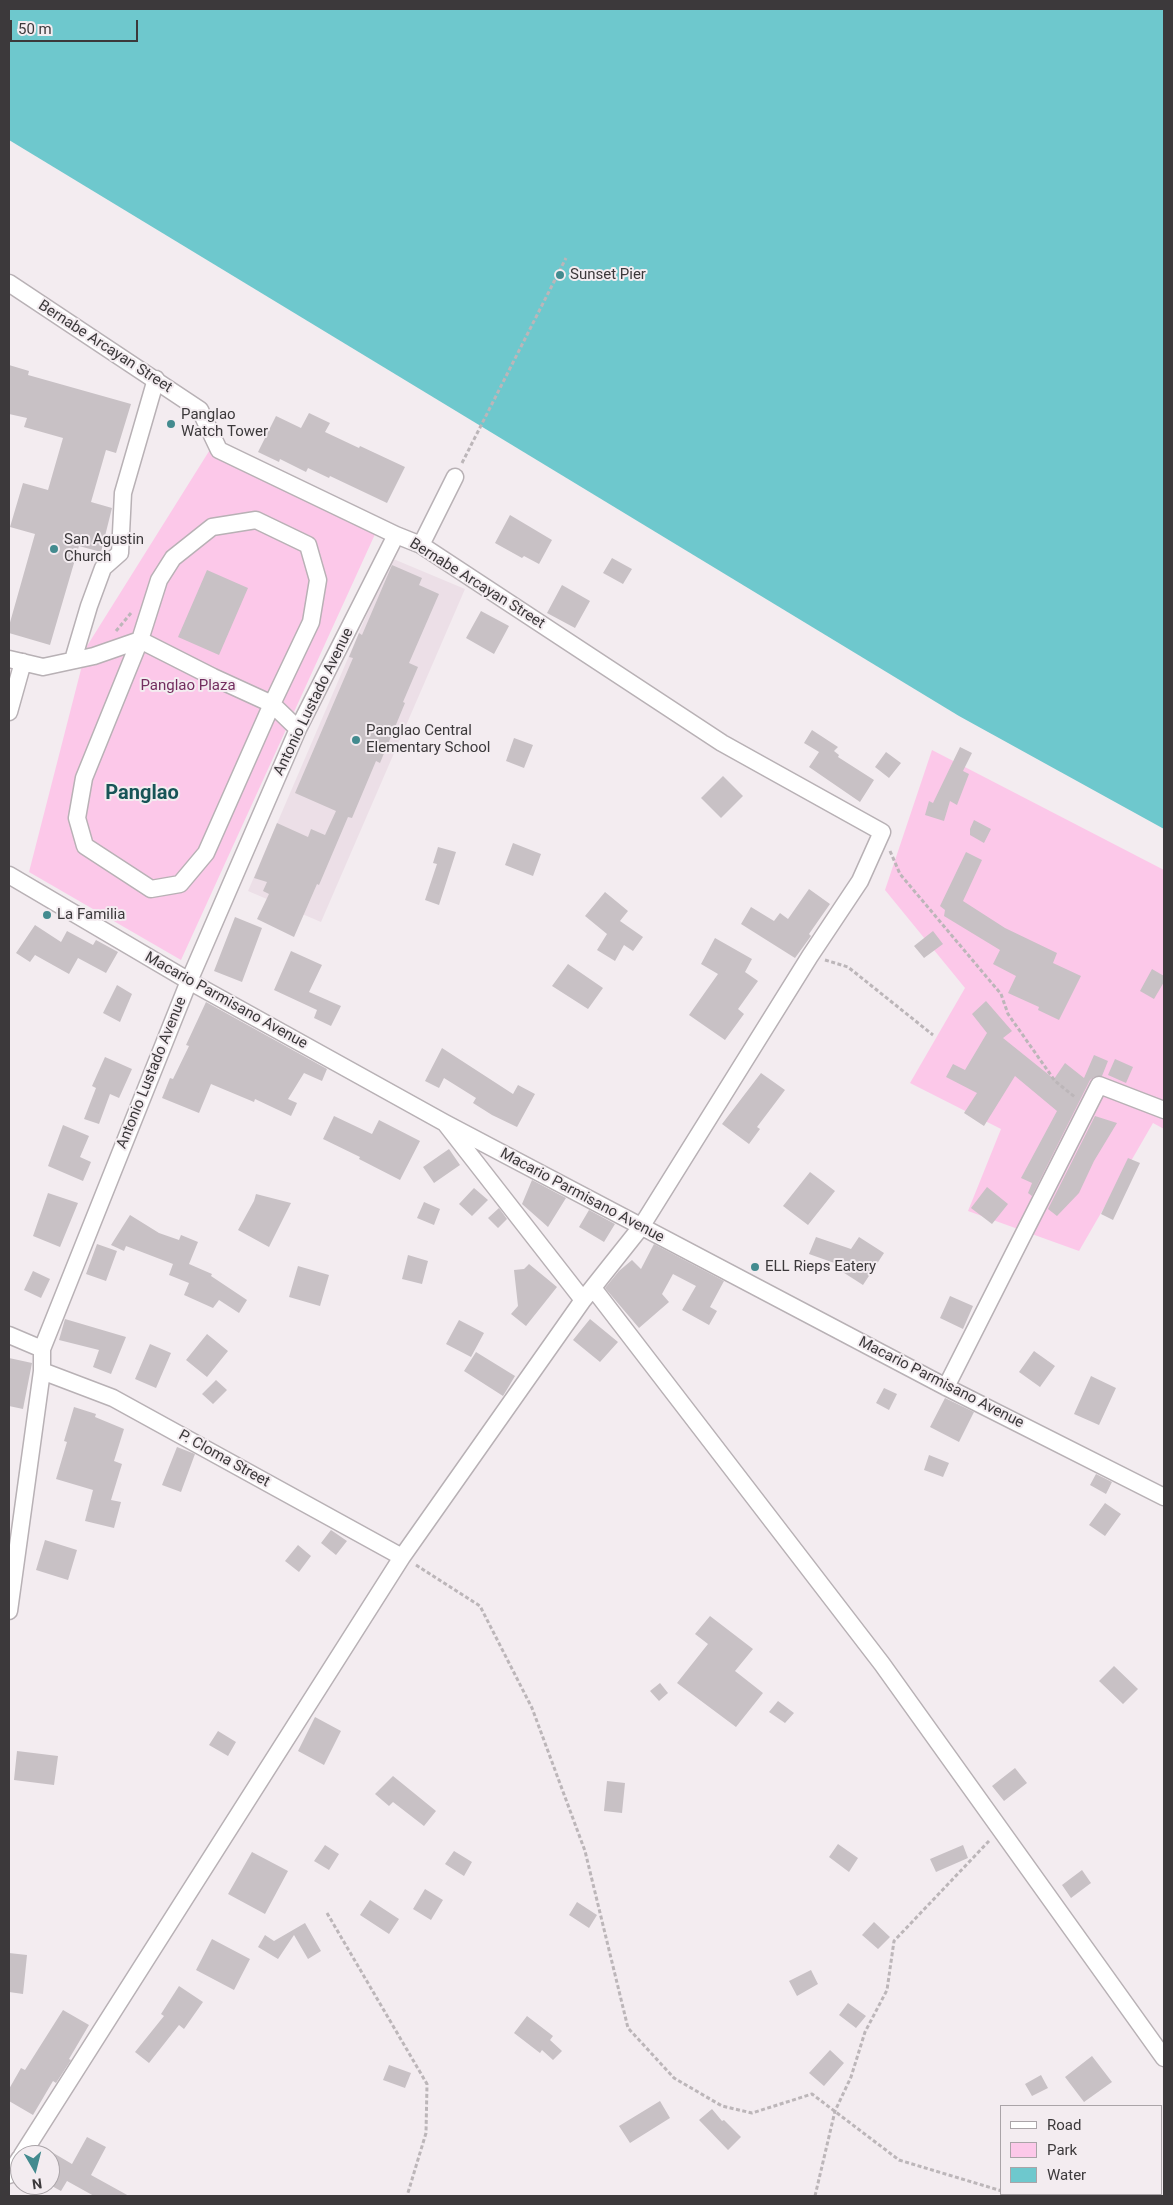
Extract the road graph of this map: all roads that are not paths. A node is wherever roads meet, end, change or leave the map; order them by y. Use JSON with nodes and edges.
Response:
{"nodes":[{"id":1,"x":9,"y":283,"type":"edge"},
{"id":2,"x":156,"y":380,"type":"junction"},
{"id":3,"x":455,"y":477,"type":"road end"},
{"id":4,"x":396,"y":535,"type":"junction"},
{"id":5,"x":421,"y":545,"type":"junction"},
{"id":6,"x":140,"y":640,"type":"junction"},
{"id":7,"x":72,"y":660,"type":"junction"},
{"id":8,"x":16,"y":661,"type":"edge"},
{"id":9,"x":272,"y":704,"type":"junction"},
{"id":10,"x":9,"y":712,"type":"edge"},
{"id":11,"x":298,"y":729,"type":"junction"},
{"id":12,"x":9,"y":875,"type":"edge"},
{"id":13,"x":189,"y":981,"type":"junction"},
{"id":14,"x":1164,"y":1110,"type":"edge"},
{"id":15,"x":445,"y":1123,"type":"junction"},
{"id":16,"x":641,"y":1227,"type":"junction"},
{"id":17,"x":588,"y":1294,"type":"junction"},
{"id":18,"x":9,"y":1335,"type":"edge"},
{"id":19,"x":42,"y":1348,"type":"junction"},
{"id":20,"x":42,"y":1371,"type":"junction"},
{"id":21,"x":946,"y":1386,"type":"junction"},
{"id":22,"x":1164,"y":1497,"type":"edge"},
{"id":23,"x":402,"y":1557,"type":"junction"},
{"id":24,"x":9,"y":1611,"type":"edge"},
{"id":25,"x":1164,"y":2058,"type":"edge"},
{"id":26,"x":28,"y":2145,"type":"edge"}],
"edges":[{"from":1,"to":2,"type":"street","name":"Bernabe Arcayan Street"},
{"from":2,"to":4,"type":"street","name":"Bernabe Arcayan Street"},
{"from":2,"to":7,"type":"street"},
{"from":3,"to":5,"type":"street"},
{"from":4,"to":5,"type":"street","name":"Bernabe Arcayan Street"},
{"from":4,"to":11,"type":"street","name":"Antonio Lustado Avenue"},
{"from":5,"to":16,"type":"street","name":"Bernabe Arcayan Street"},
{"from":6,"to":7,"type":"street"},
{"from":6,"to":9,"type":"street"},
{"from":6,"to":9,"type":"street"},
{"from":6,"to":9,"type":"street"},
{"from":7,"to":8,"type":"street"},
{"from":8,"to":10,"type":"street"},
{"from":9,"to":11,"type":"street"},
{"from":11,"to":13,"type":"street","name":"Antonio Lustado Avenue"},
{"from":12,"to":13,"type":"street","name":"Macario Parmisano Avenue"},
{"from":13,"to":15,"type":"street","name":"Macario Parmisano Avenue"},
{"from":13,"to":19,"type":"street","name":"Antonio Lustado Avenue"},
{"from":14,"to":21,"type":"street"},
{"from":15,"to":16,"type":"street","name":"Macario Parmisano Avenue"},
{"from":15,"to":17,"type":"street"},
{"from":16,"to":17,"type":"street"},
{"from":16,"to":21,"type":"street","name":"Macario Parmisano Avenue"},
{"from":17,"to":23,"type":"street"},
{"from":17,"to":25,"type":"street"},
{"from":18,"to":19,"type":"street"},
{"from":19,"to":20,"type":"street","name":"Antonio Lustado Avenue"},
{"from":20,"to":23,"type":"street","name":"P. Cloma Street"},
{"from":20,"to":24,"type":"street","name":"Antonio Lustado Avenue"},
{"from":21,"to":22,"type":"street","name":"Macario Parmisano Avenue"},
{"from":23,"to":26,"type":"street"}]}
